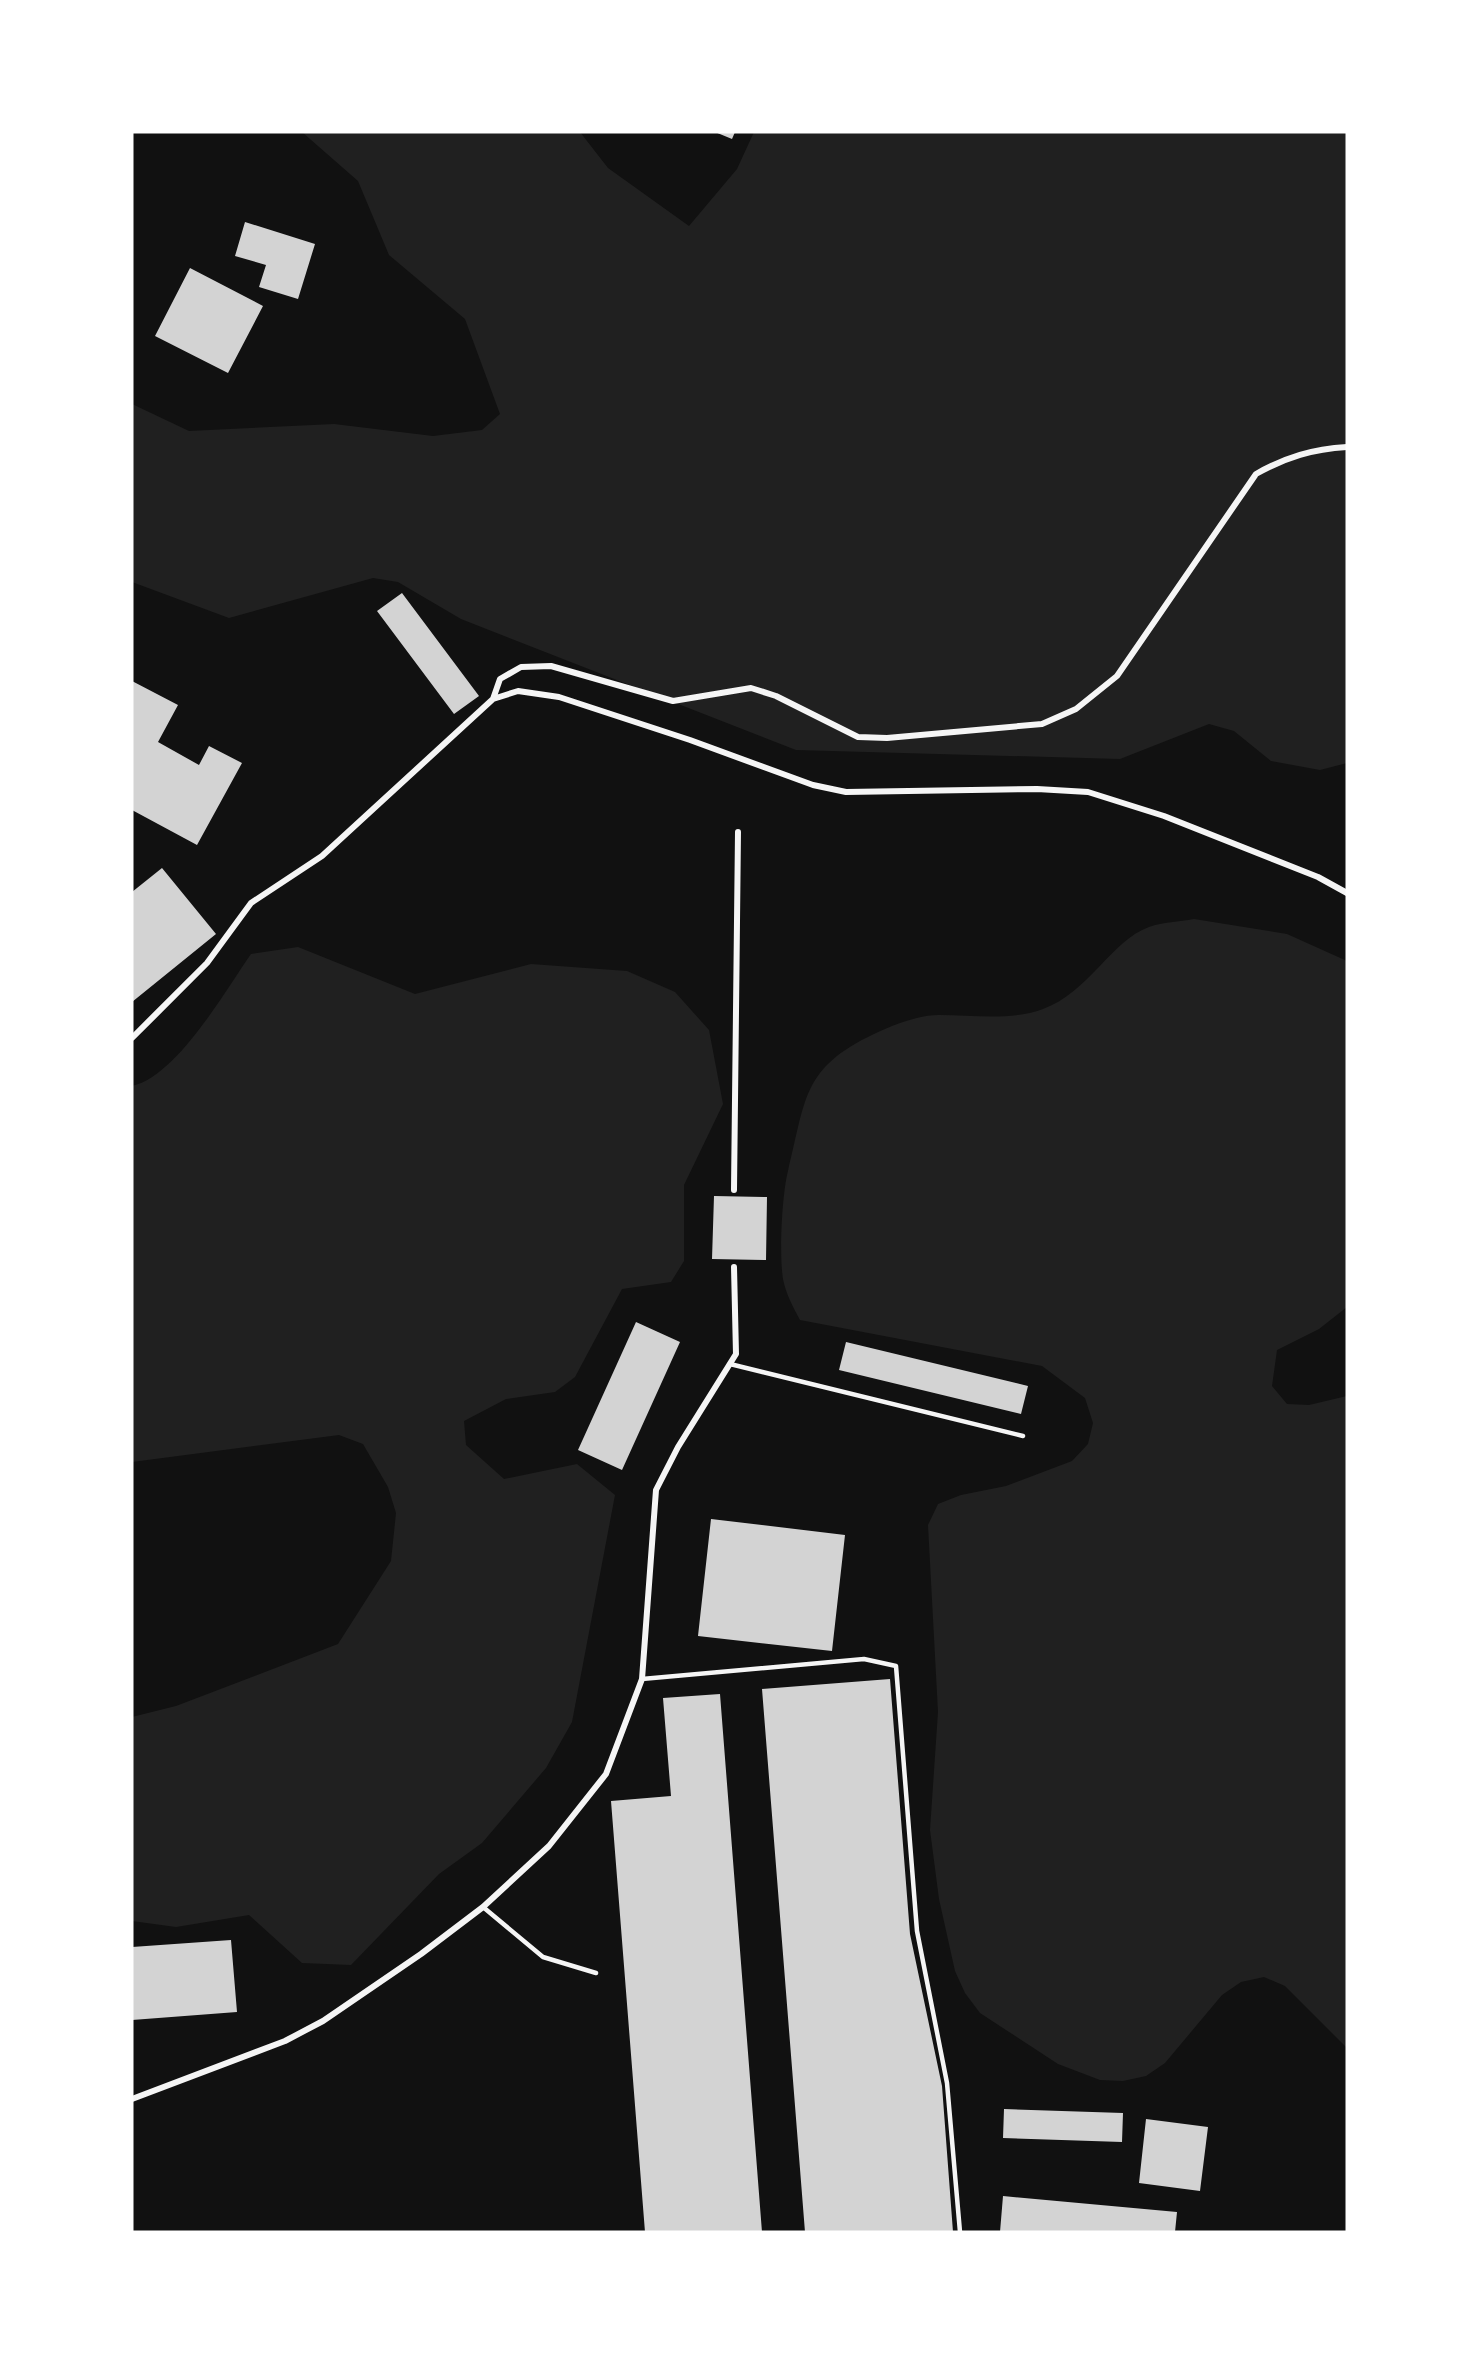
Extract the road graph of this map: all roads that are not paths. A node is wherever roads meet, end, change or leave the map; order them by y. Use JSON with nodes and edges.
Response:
{"nodes":[{"id":1,"x":1347,"y":447,"type":"edge"},
{"id":2,"x":493,"y":699,"type":"junction"},
{"id":3,"x":738,"y":832,"type":"dead end"},
{"id":4,"x":1347,"y":893,"type":"edge"},
{"id":5,"x":132,"y":1038,"type":"edge"},
{"id":6,"x":734,"y":1190,"type":"dead end"},
{"id":7,"x":734,"y":1267,"type":"dead end"},
{"id":8,"x":730,"y":1364,"type":"junction"},
{"id":9,"x":1023,"y":1436,"type":"dead end"},
{"id":10,"x":642,"y":1679,"type":"junction"},
{"id":11,"x":483,"y":1907,"type":"junction"},
{"id":12,"x":596,"y":1973,"type":"dead end"},
{"id":13,"x":132,"y":2099,"type":"edge"},
{"id":14,"x":960,"y":2232,"type":"edge"}],
"edges":[{"from":1,"to":2,"type":"street"},
{"from":2,"to":4,"type":"street"},
{"from":2,"to":5,"type":"street"},
{"from":3,"to":6,"type":"street"},
{"from":7,"to":8,"type":"street"},
{"from":8,"to":9,"type":"lane"},
{"from":8,"to":10,"type":"street"},
{"from":10,"to":11,"type":"street"},
{"from":10,"to":14,"type":"lane"},
{"from":11,"to":12,"type":"lane"},
{"from":11,"to":13,"type":"street"}]}
